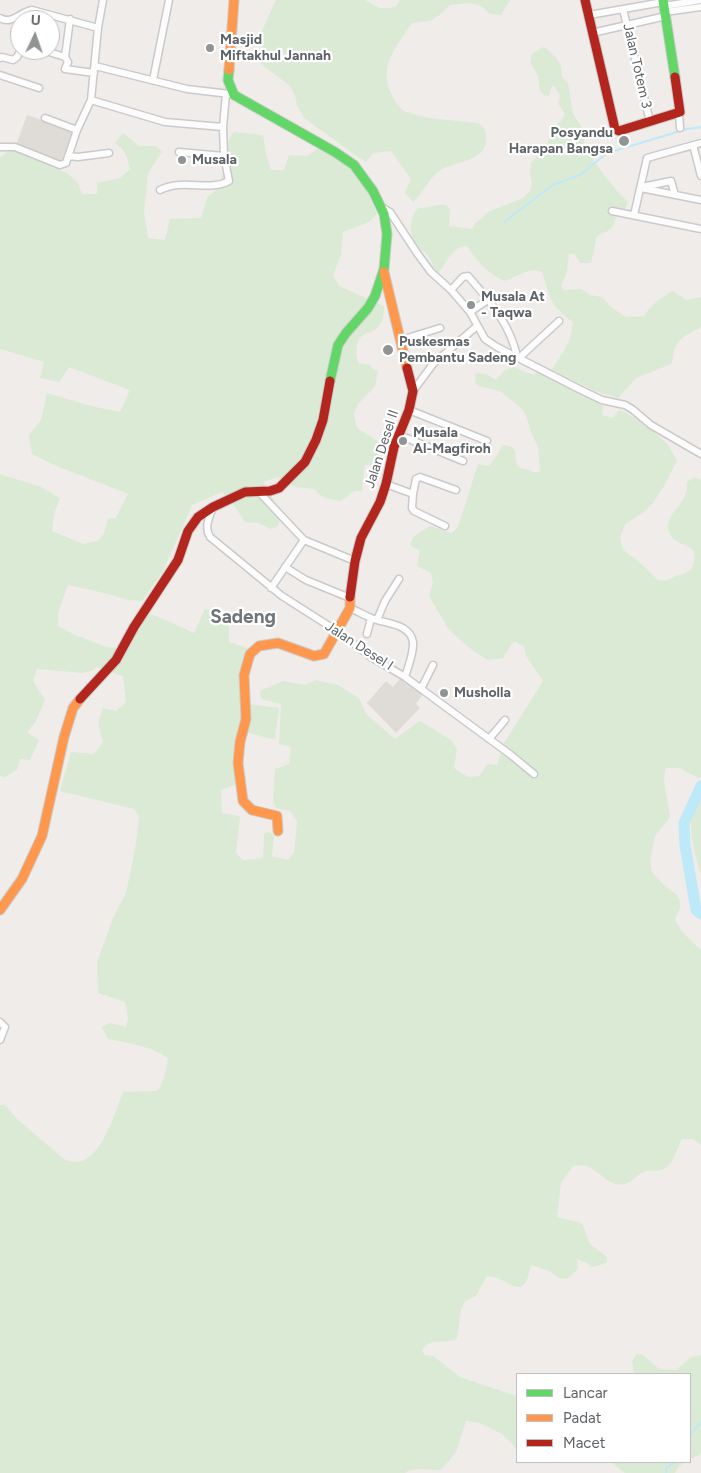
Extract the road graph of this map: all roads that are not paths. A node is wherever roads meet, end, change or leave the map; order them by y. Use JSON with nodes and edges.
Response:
{"nodes":[{"id":1,"x":103,"y":0,"type":"edge"},
{"id":2,"x":169,"y":0,"type":"edge"},
{"id":3,"x":234,"y":0,"type":"edge"},
{"id":4,"x":585,"y":0,"type":"edge"},
{"id":5,"x":701,"y":0,"type":"edge"},
{"id":6,"x":664,"y":7,"type":"edge"},
{"id":7,"x":701,"y":7,"type":"edge"},
{"id":8,"x":623,"y":9,"type":"junction"},
{"id":9,"x":589,"y":15,"type":"junction"},
{"id":10,"x":0,"y":18,"type":"edge"},
{"id":11,"x":70,"y":20,"type":"junction"},
{"id":12,"x":627,"y":26,"type":"junction"},
{"id":13,"x":98,"y":28,"type":"junction"},
{"id":14,"x":592,"y":33,"type":"junction"},
{"id":15,"x":60,"y":55,"type":"edge"},
{"id":16,"x":65,"y":56,"type":"junction"},
{"id":17,"x":94,"y":69,"type":"junction"},
{"id":18,"x":0,"y":75,"type":"edge"},
{"id":19,"x":153,"y":80,"type":"junction"},
{"id":20,"x":39,"y":88,"type":"dead end"},
{"id":21,"x":230,"y":94,"type":"junction"},
{"id":22,"x":91,"y":100,"type":"junction"},
{"id":23,"x":680,"y":112,"type":"junction"},
{"id":24,"x":45,"y":118,"type":"dead end"},
{"id":25,"x":650,"y":122,"type":"junction"},
{"id":26,"x":223,"y":127,"type":"junction"},
{"id":27,"x":680,"y":128,"type":"dead end"},
{"id":28,"x":77,"y":130,"type":"junction"},
{"id":29,"x":701,"y":143,"type":"edge"},
{"id":30,"x":692,"y":145,"type":"junction"},
{"id":31,"x":0,"y":147,"type":"edge"},
{"id":32,"x":179,"y":152,"type":"dead end"},
{"id":33,"x":110,"y":153,"type":"dead end"},
{"id":34,"x":68,"y":156,"type":"junction"},
{"id":35,"x":224,"y":156,"type":"junction"},
{"id":36,"x":701,"y":176,"type":"edge"},
{"id":37,"x":641,"y":188,"type":"junction"},
{"id":38,"x":160,"y":190,"type":"dead end"},
{"id":39,"x":675,"y":195,"type":"junction"},
{"id":40,"x":701,"y":200,"type":"edge"},
{"id":41,"x":380,"y":206,"type":"junction"},
{"id":42,"x":612,"y":211,"type":"dead end"},
{"id":43,"x":634,"y":215,"type":"junction"},
{"id":44,"x":701,"y":229,"type":"edge"},
{"id":45,"x":384,"y":269,"type":"junction"},
{"id":46,"x":452,"y":290,"type":"junction"},
{"id":47,"x":489,"y":299,"type":"junction"},
{"id":48,"x":470,"y":312,"type":"junction"},
{"id":49,"x":559,"y":321,"type":"dead end"},
{"id":50,"x":477,"y":326,"type":"junction"},
{"id":51,"x":440,"y":328,"type":"dead end"},
{"id":52,"x":401,"y":340,"type":"junction"},
{"id":53,"x":518,"y":357,"type":"junction"},
{"id":54,"x":413,"y":391,"type":"junction"},
{"id":55,"x":409,"y":410,"type":"junction"},
{"id":56,"x":399,"y":435,"type":"junction"},
{"id":57,"x":487,"y":440,"type":"dead end"},
{"id":58,"x":701,"y":454,"type":"edge"},
{"id":59,"x":463,"y":461,"type":"dead end"},
{"id":60,"x":386,"y":484,"type":"junction"},
{"id":61,"x":456,"y":490,"type":"dead end"},
{"id":62,"x":258,"y":492,"type":"junction"},
{"id":63,"x":413,"y":494,"type":"junction"},
{"id":64,"x":213,"y":507,"type":"junction"},
{"id":65,"x":446,"y":526,"type":"dead end"},
{"id":66,"x":304,"y":540,"type":"junction"},
{"id":67,"x":355,"y":561,"type":"junction"},
{"id":68,"x":285,"y":567,"type":"junction"},
{"id":69,"x":399,"y":579,"type":"dead end"},
{"id":70,"x":271,"y":588,"type":"junction"},
{"id":71,"x":350,"y":603,"type":"junction"},
{"id":72,"x":374,"y":619,"type":"junction"},
{"id":73,"x":337,"y":631,"type":"junction"},
{"id":74,"x":367,"y":634,"type":"dead end"},
{"id":75,"x":433,"y":665,"type":"dead end"},
{"id":76,"x":405,"y":677,"type":"junction"},
{"id":77,"x":421,"y":689,"type":"junction"},
{"id":78,"x":505,"y":720,"type":"dead end"},
{"id":79,"x":489,"y":739,"type":"junction"},
{"id":80,"x":534,"y":774,"type":"dead end"},
{"id":81,"x":278,"y":831,"type":"dead end"},
{"id":82,"x":0,"y":910,"type":"edge"},
{"id":83,"x":0,"y":1022,"type":"edge"},
{"id":84,"x":0,"y":1040,"type":"edge"}],
"edges":[{"from":1,"to":13,"type":"street"},
{"from":2,"to":19,"type":"street"},
{"from":3,"to":21,"type":"main road"},
{"from":4,"to":9,"type":"main road"},
{"from":5,"to":6,"type":"street"},
{"from":6,"to":7,"type":"street"},
{"from":6,"to":8,"type":"street"},
{"from":6,"to":12,"type":"street"},
{"from":6,"to":23,"type":"main road"},
{"from":8,"to":9,"type":"street"},
{"from":8,"to":12,"type":"street","name":"Jalan Totem 3"},
{"from":9,"to":14,"type":"main road"},
{"from":10,"to":11,"type":"street"},
{"from":11,"to":13,"type":"street"},
{"from":11,"to":16,"type":"street"},
{"from":12,"to":14,"type":"street"},
{"from":12,"to":25,"type":"street","name":"Jalan Totem 3"},
{"from":13,"to":17,"type":"street"},
{"from":14,"to":25,"type":"main road"},
{"from":15,"to":16,"type":"street"},
{"from":16,"to":17,"type":"street"},
{"from":17,"to":19,"type":"street"},
{"from":17,"to":22,"type":"street"},
{"from":18,"to":20,"type":"street"},
{"from":19,"to":21,"type":"street"},
{"from":21,"to":26,"type":"street"},
{"from":21,"to":41,"type":"main road"},
{"from":22,"to":26,"type":"street"},
{"from":22,"to":28,"type":"street"},
{"from":23,"to":25,"type":"main road"},
{"from":23,"to":27,"type":"street"},
{"from":24,"to":28,"type":"street"},
{"from":26,"to":35,"type":"street"},
{"from":28,"to":34,"type":"street"},
{"from":29,"to":30,"type":"street"},
{"from":30,"to":36,"type":"street"},
{"from":30,"to":37,"type":"street"},
{"from":31,"to":34,"type":"street"},
{"from":32,"to":35,"type":"street"},
{"from":33,"to":34,"type":"street"},
{"from":35,"to":38,"type":"street"},
{"from":37,"to":39,"type":"street"},
{"from":37,"to":39,"type":"street"},
{"from":37,"to":43,"type":"street"},
{"from":39,"to":40,"type":"street"},
{"from":41,"to":45,"type":"main road"},
{"from":41,"to":46,"type":"street"},
{"from":42,"to":43,"type":"street"},
{"from":43,"to":44,"type":"street"},
{"from":45,"to":52,"type":"main road","name":"Jalan Desel II"},
{"from":45,"to":62,"type":"main road"},
{"from":46,"to":47,"type":"street"},
{"from":46,"to":48,"type":"street"},
{"from":47,"to":48,"type":"street"},
{"from":47,"to":53,"type":"street"},
{"from":48,"to":50,"type":"street"},
{"from":49,"to":53,"type":"street"},
{"from":50,"to":53,"type":"street"},
{"from":50,"to":54,"type":"street"},
{"from":51,"to":52,"type":"street"},
{"from":52,"to":54,"type":"main road","name":"Jalan Desel II"},
{"from":53,"to":58,"type":"street"},
{"from":54,"to":55,"type":"main road","name":"Jalan Desel II"},
{"from":55,"to":56,"type":"main road","name":"Jalan Desel II"},
{"from":55,"to":57,"type":"street"},
{"from":56,"to":59,"type":"street"},
{"from":56,"to":60,"type":"main road","name":"Jalan Desel II"},
{"from":60,"to":63,"type":"street"},
{"from":60,"to":67,"type":"main road","name":"Jalan Desel II"},
{"from":61,"to":63,"type":"street"},
{"from":62,"to":64,"type":"main road"},
{"from":62,"to":66,"type":"street"},
{"from":63,"to":65,"type":"street"},
{"from":64,"to":70,"type":"street","name":"Jalan Desel I"},
{"from":64,"to":82,"type":"main road"},
{"from":66,"to":67,"type":"street"},
{"from":66,"to":68,"type":"street"},
{"from":67,"to":71,"type":"main road","name":"Jalan Desel II"},
{"from":68,"to":70,"type":"street"},
{"from":68,"to":71,"type":"street"},
{"from":69,"to":72,"type":"street"},
{"from":70,"to":73,"type":"street","name":"Jalan Desel I"},
{"from":71,"to":72,"type":"street"},
{"from":71,"to":73,"type":"main road","name":"Jalan Desel II"},
{"from":72,"to":74,"type":"street"},
{"from":72,"to":76,"type":"street"},
{"from":73,"to":76,"type":"street","name":"Jalan Desel I"},
{"from":73,"to":81,"type":"main road","name":"Jalan Desel II"},
{"from":75,"to":77,"type":"street"},
{"from":76,"to":77,"type":"street","name":"Jalan Desel I"},
{"from":77,"to":79,"type":"street","name":"Jalan Desel I"},
{"from":78,"to":79,"type":"street"},
{"from":79,"to":80,"type":"street","name":"Jalan Desel I"},
{"from":83,"to":84,"type":"street"}]}
